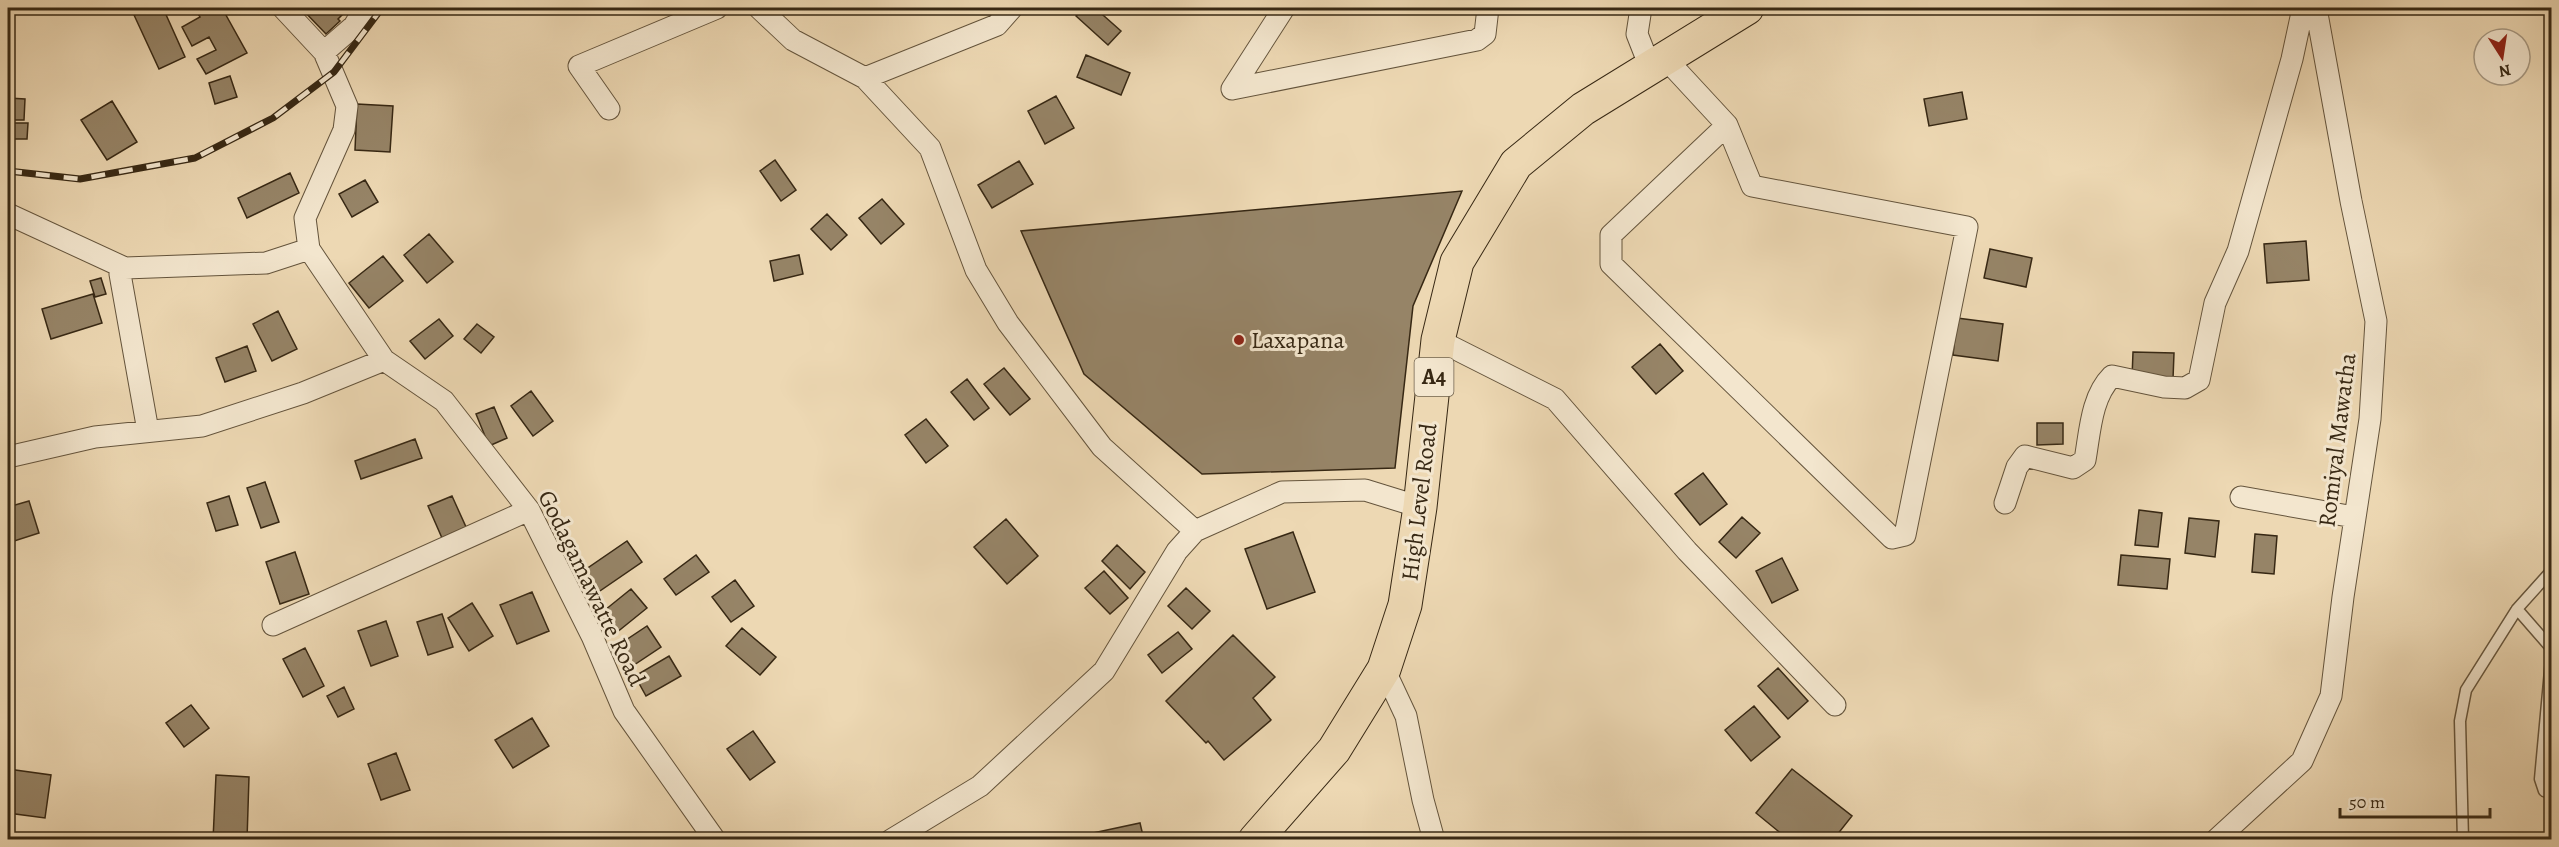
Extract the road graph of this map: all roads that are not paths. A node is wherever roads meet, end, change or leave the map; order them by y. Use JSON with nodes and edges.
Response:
{"nodes":[{"id":1,"x":283,"y":8,"type":"edge"},
{"id":2,"x":365,"y":8,"type":"edge"},
{"id":3,"x":717,"y":8,"type":"edge"},
{"id":4,"x":759,"y":8,"type":"edge"},
{"id":5,"x":1012,"y":8,"type":"edge"},
{"id":6,"x":1284,"y":8,"type":"edge"},
{"id":7,"x":1488,"y":8,"type":"edge"},
{"id":8,"x":1641,"y":8,"type":"edge"},
{"id":9,"x":1747,"y":8,"type":"edge"},
{"id":10,"x":2303,"y":8,"type":"edge"},
{"id":11,"x":2316,"y":8,"type":"edge"},
{"id":12,"x":324,"y":52,"type":"junction"},
{"id":13,"x":1658,"y":62,"type":"junction"},
{"id":14,"x":865,"y":78,"type":"junction"},
{"id":15,"x":609,"y":109,"type":"dead end"},
{"id":16,"x":1727,"y":125,"type":"junction"},
{"id":17,"x":8,"y":214,"type":"edge"},
{"id":18,"x":309,"y":249,"type":"junction"},
{"id":19,"x":125,"y":268,"type":"junction"},
{"id":20,"x":1438,"y":340,"type":"junction"},
{"id":21,"x":384,"y":360,"type":"junction"},
{"id":22,"x":148,"y":431,"type":"junction"},
{"id":23,"x":8,"y":457,"type":"edge"},
{"id":24,"x":2241,"y":497,"type":"dead end"},
{"id":25,"x":2005,"y":503,"type":"dead end"},
{"id":26,"x":1420,"y":507,"type":"junction"},
{"id":27,"x":529,"y":510,"type":"junction"},
{"id":28,"x":2354,"y":517,"type":"junction"},
{"id":29,"x":1195,"y":531,"type":"junction"},
{"id":30,"x":2552,"y":570,"type":"edge"},
{"id":31,"x":2517,"y":609,"type":"junction"},
{"id":32,"x":273,"y":625,"type":"dead end"},
{"id":33,"x":2551,"y":649,"type":"edge"},
{"id":34,"x":1384,"y":669,"type":"junction"},
{"id":35,"x":1835,"y":705,"type":"dead end"},
{"id":36,"x":2552,"y":794,"type":"edge"},
{"id":37,"x":715,"y":840,"type":"edge"},
{"id":38,"x":891,"y":840,"type":"edge"},
{"id":39,"x":1255,"y":840,"type":"edge"},
{"id":40,"x":1434,"y":840,"type":"edge"},
{"id":41,"x":2216,"y":840,"type":"edge"},
{"id":42,"x":2463,"y":840,"type":"edge"}],
"edges":[{"from":1,"to":12,"type":"street","name":"Godagamawatte Road"},
{"from":2,"to":12,"type":"street"},
{"from":3,"to":15,"type":"street"},
{"from":4,"to":14,"type":"street"},
{"from":5,"to":14,"type":"street"},
{"from":6,"to":7,"type":"street"},
{"from":8,"to":13,"type":"street"},
{"from":9,"to":13,"type":"highway","name":"High Level Road","number":"A4"},
{"from":10,"to":25,"type":"street"},
{"from":11,"to":28,"type":"street","name":"Romiyal Mawatha"},
{"from":12,"to":18,"type":"street","name":"Godagamawatte Road"},
{"from":13,"to":16,"type":"street"},
{"from":13,"to":20,"type":"highway","name":"High Level Road","number":"A4"},
{"from":14,"to":29,"type":"street"},
{"from":16,"to":16,"type":"street"},
{"from":17,"to":19,"type":"street"},
{"from":18,"to":19,"type":"street"},
{"from":18,"to":21,"type":"street","name":"Godagamawatte Road"},
{"from":19,"to":22,"type":"street"},
{"from":20,"to":26,"type":"highway","name":"High Level Road","number":"A4"},
{"from":20,"to":35,"type":"street"},
{"from":21,"to":22,"type":"street"},
{"from":21,"to":27,"type":"street","name":"Godagamawatte Road"},
{"from":22,"to":23,"type":"street"},
{"from":24,"to":28,"type":"street"},
{"from":26,"to":29,"type":"street"},
{"from":26,"to":34,"type":"highway","name":"High Level Road","number":"A4"},
{"from":27,"to":32,"type":"street"},
{"from":27,"to":37,"type":"street","name":"Godagamawatte Road"},
{"from":28,"to":41,"type":"street","name":"Romiyal Mawatha"},
{"from":29,"to":38,"type":"street"},
{"from":30,"to":31,"type":"lane"},
{"from":31,"to":33,"type":"lane"},
{"from":31,"to":42,"type":"lane"},
{"from":33,"to":36,"type":"lane"},
{"from":34,"to":39,"type":"highway","name":"High Level Road","number":"A4"},
{"from":34,"to":40,"type":"street"}]}
